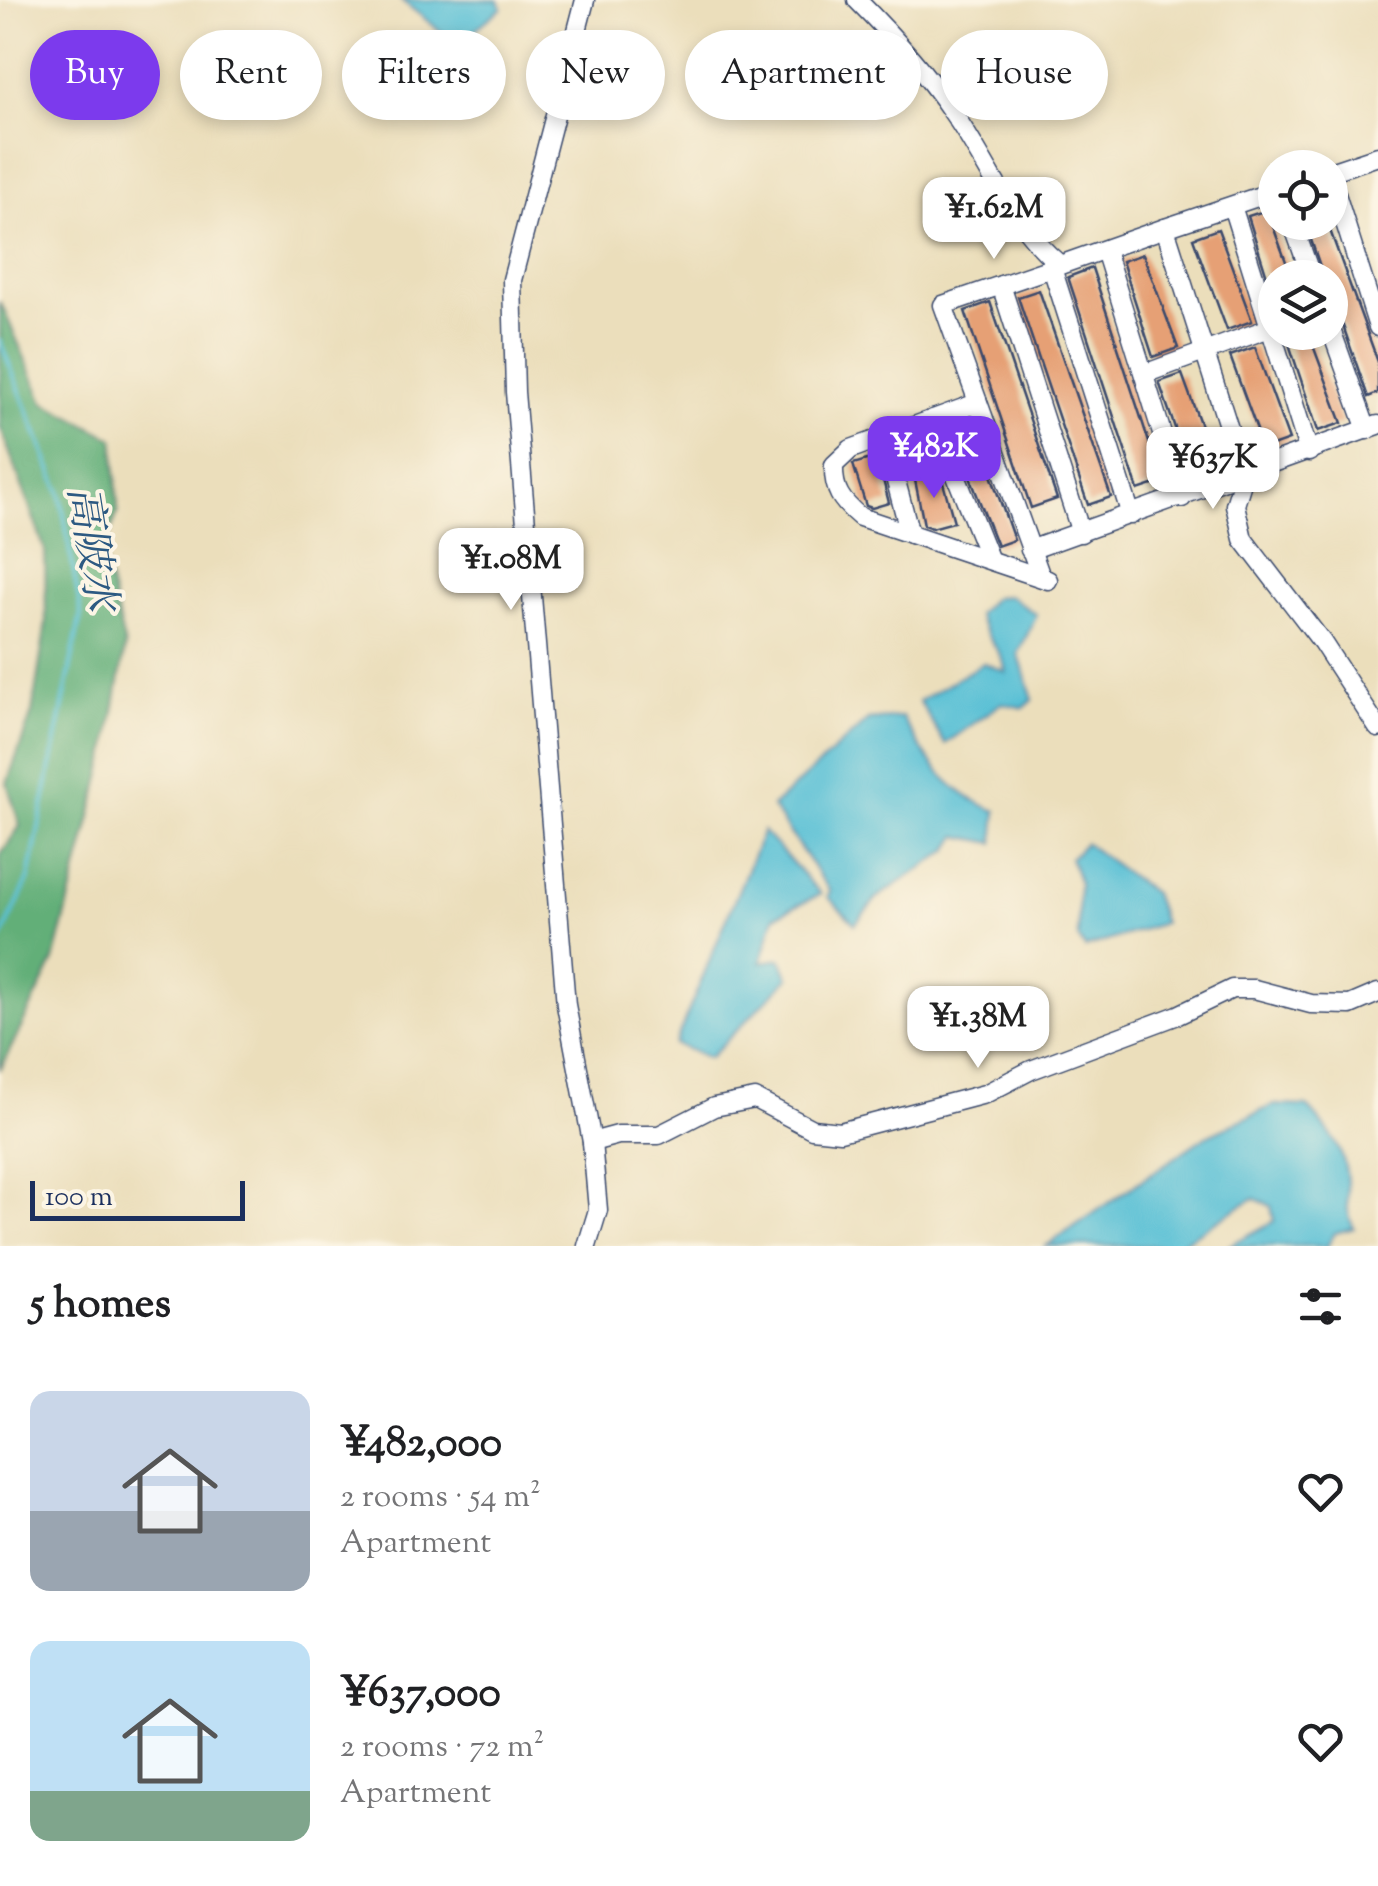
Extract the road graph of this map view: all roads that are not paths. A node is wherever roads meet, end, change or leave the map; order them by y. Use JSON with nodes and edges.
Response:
{"nodes":[{"id":1,"x":584,"y":0,"type":"edge"},
{"id":2,"x":856,"y":0,"type":"edge"},
{"id":3,"x":1378,"y":156,"type":"edge"},
{"id":4,"x":1348,"y":167,"type":"edge"},
{"id":5,"x":1258,"y":197,"type":"edge"},
{"id":6,"x":1232,"y":206,"type":"junction"},
{"id":7,"x":1165,"y":228,"type":"junction"},
{"id":8,"x":1348,"y":231,"type":"edge"},
{"id":9,"x":1106,"y":250,"type":"junction"},
{"id":10,"x":1056,"y":266,"type":"junction"},
{"id":11,"x":1258,"y":283,"type":"edge"},
{"id":12,"x":1001,"y":285,"type":"junction"},
{"id":13,"x":1378,"y":327,"type":"edge"},
{"id":14,"x":1258,"y":333,"type":"edge"},
{"id":15,"x":1280,"y":350,"type":"edge"},
{"id":16,"x":1340,"y":350,"type":"edge"},
{"id":17,"x":1205,"y":352,"type":"junction"},
{"id":18,"x":1144,"y":374,"type":"junction"},
{"id":19,"x":978,"y":402,"type":"junction"},
{"id":20,"x":933,"y":419,"type":"junction"},
{"id":21,"x":1372,"y":428,"type":"edge"},
{"id":22,"x":884,"y":436,"type":"junction"},
{"id":23,"x":1309,"y":452,"type":"junction"},
{"id":24,"x":1244,"y":476,"type":"junction"},
{"id":25,"x":1182,"y":498,"type":"junction"},
{"id":26,"x":1131,"y":515,"type":"junction"},
{"id":27,"x":1081,"y":532,"type":"junction"},
{"id":28,"x":910,"y":534,"type":"junction"},
{"id":29,"x":1030,"y":550,"type":"junction"},
{"id":30,"x":988,"y":558,"type":"junction"},
{"id":31,"x":1378,"y":728,"type":"edge"},
{"id":32,"x":1378,"y":993,"type":"edge"},
{"id":33,"x":592,"y":1142,"type":"junction"},
{"id":34,"x":587,"y":1246,"type":"edge"}],
"edges":[{"from":1,"to":33,"type":"street"},
{"from":2,"to":10,"type":"street"},
{"from":3,"to":4,"type":"street"},
{"from":5,"to":6,"type":"street"},
{"from":6,"to":7,"type":"street"},
{"from":6,"to":11,"type":"street"},
{"from":7,"to":9,"type":"street"},
{"from":7,"to":17,"type":"street"},
{"from":8,"to":13,"type":"street"},
{"from":9,"to":10,"type":"street"},
{"from":9,"to":18,"type":"street"},
{"from":10,"to":12,"type":"street"},
{"from":10,"to":26,"type":"street"},
{"from":12,"to":19,"type":"street"},
{"from":12,"to":27,"type":"street"},
{"from":14,"to":17,"type":"street"},
{"from":15,"to":23,"type":"street"},
{"from":16,"to":21,"type":"street"},
{"from":17,"to":18,"type":"street"},
{"from":17,"to":24,"type":"street"},
{"from":18,"to":25,"type":"street"},
{"from":19,"to":20,"type":"street"},
{"from":19,"to":29,"type":"street"},
{"from":20,"to":22,"type":"street"},
{"from":20,"to":30,"type":"street"},
{"from":21,"to":23,"type":"street"},
{"from":22,"to":28,"type":"street"},
{"from":22,"to":28,"type":"street"},
{"from":23,"to":24,"type":"street"},
{"from":24,"to":25,"type":"street"},
{"from":24,"to":31,"type":"street"},
{"from":25,"to":26,"type":"street"},
{"from":26,"to":27,"type":"street"},
{"from":27,"to":29,"type":"street"},
{"from":28,"to":30,"type":"street"},
{"from":29,"to":30,"type":"street"},
{"from":32,"to":33,"type":"street"},
{"from":33,"to":34,"type":"street"}]}
